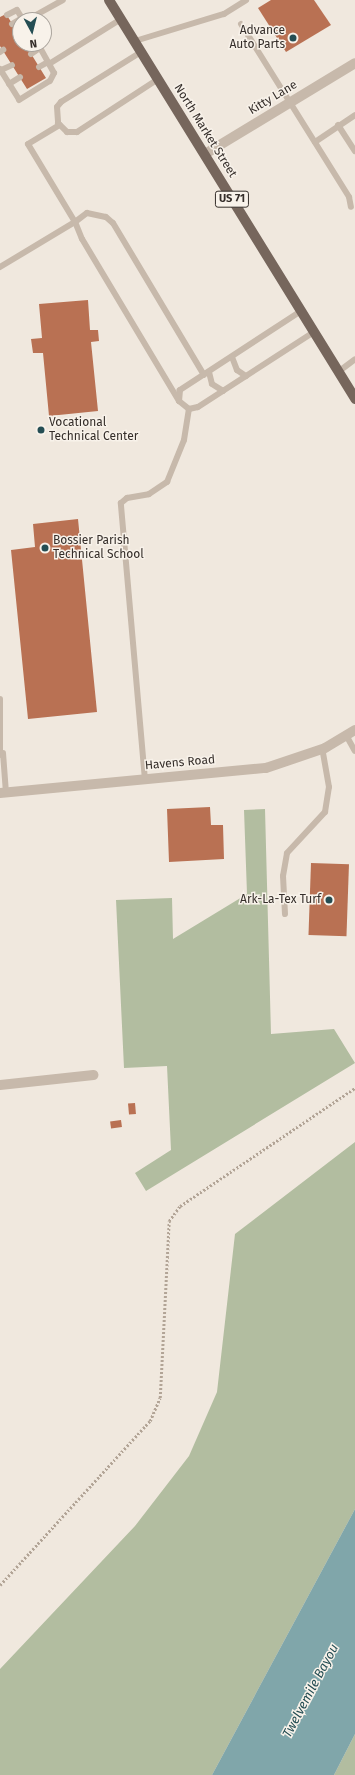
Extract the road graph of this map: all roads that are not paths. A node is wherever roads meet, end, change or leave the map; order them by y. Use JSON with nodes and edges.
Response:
{"nodes":[{"id":1,"x":62,"y":0,"type":"edge"},
{"id":2,"x":109,"y":0,"type":"edge"},
{"id":3,"x":246,"y":0,"type":"edge"},
{"id":4,"x":12,"y":12,"type":"edge"},
{"id":5,"x":38,"y":12,"type":"edge"},
{"id":6,"x":7,"y":15,"type":"dead end"},
{"id":7,"x":121,"y":19,"type":"junction"},
{"id":8,"x":241,"y":24,"type":"dead end"},
{"id":9,"x":135,"y":41,"type":"junction"},
{"id":10,"x":42,"y":52,"type":"edge"},
{"id":11,"x":141,"y":52,"type":"junction"},
{"id":12,"x":48,"y":63,"type":"junction"},
{"id":13,"x":355,"y":63,"type":"edge"},
{"id":14,"x":12,"y":64,"type":"dead end"},
{"id":15,"x":39,"y":67,"type":"dead end"},
{"id":16,"x":0,"y":70,"type":"edge"},
{"id":17,"x":20,"y":78,"type":"dead end"},
{"id":18,"x":158,"y":79,"type":"junction"},
{"id":19,"x":9,"y":84,"type":"junction"},
{"id":20,"x":290,"y":103,"type":"junction"},
{"id":21,"x":355,"y":115,"type":"edge"},
{"id":22,"x":60,"y":125,"type":"junction"},
{"id":23,"x":338,"y":126,"type":"junction"},
{"id":24,"x":314,"y":142,"type":"junction"},
{"id":25,"x":355,"y":151,"type":"edge"},
{"id":26,"x":205,"y":154,"type":"junction"},
{"id":27,"x":349,"y":197,"type":"junction"},
{"id":28,"x":355,"y":202,"type":"edge"},
{"id":29,"x":351,"y":207,"type":"dead end"},
{"id":30,"x":75,"y":222,"type":"junction"},
{"id":31,"x":0,"y":267,"type":"edge"},
{"id":32,"x":301,"y":311,"type":"junction"},
{"id":33,"x":314,"y":332,"type":"junction"},
{"id":34,"x":232,"y":357,"type":"junction"},
{"id":35,"x":355,"y":359,"type":"edge"},
{"id":36,"x":338,"y":372,"type":"junction"},
{"id":37,"x":206,"y":373,"type":"junction"},
{"id":38,"x":246,"y":376,"type":"junction"},
{"id":39,"x":224,"y":391,"type":"junction"},
{"id":40,"x":355,"y":399,"type":"edge"},
{"id":41,"x":179,"y":401,"type":"junction"},
{"id":42,"x":189,"y":409,"type":"junction"},
{"id":43,"x":0,"y":699,"type":"edge"},
{"id":44,"x":350,"y":733,"type":"edge"},
{"id":45,"x":322,"y":749,"type":"junction"},
{"id":46,"x":355,"y":751,"type":"edge"},
{"id":47,"x":1,"y":754,"type":"edge"},
{"id":48,"x":145,"y":780,"type":"junction"},
{"id":49,"x":3,"y":793,"type":"edge"},
{"id":50,"x":285,"y":914,"type":"dead end"},
{"id":51,"x":93,"y":1075,"type":"dead end"},
{"id":52,"x":0,"y":1085,"type":"edge"}],
"edges":[{"from":1,"to":5,"type":"lane"},
{"from":2,"to":7,"type":"main road","name":"North Market Street","number":"US 71"},
{"from":3,"to":9,"type":"lane"},
{"from":4,"to":6,"type":"lane"},
{"from":7,"to":9,"type":"main road","name":"North Market Street","number":"US 71"},
{"from":7,"to":12,"type":"lane"},
{"from":8,"to":20,"type":"lane"},
{"from":9,"to":11,"type":"main road","name":"North Market Street","number":"US 71"},
{"from":10,"to":12,"type":"lane"},
{"from":11,"to":18,"type":"main road","name":"North Market Street","number":"US 71"},
{"from":11,"to":22,"type":"lane"},
{"from":12,"to":15,"type":"lane"},
{"from":12,"to":19,"type":"lane"},
{"from":13,"to":20,"type":"street","name":"Kitty Lane"},
{"from":14,"to":16,"type":"lane"},
{"from":16,"to":19,"type":"lane"},
{"from":17,"to":19,"type":"lane"},
{"from":18,"to":22,"type":"lane"},
{"from":18,"to":26,"type":"main road","name":"North Market Street","number":"US 71"},
{"from":20,"to":24,"type":"lane"},
{"from":20,"to":26,"type":"street","name":"Kitty Lane"},
{"from":21,"to":23,"type":"lane"},
{"from":22,"to":30,"type":"lane"},
{"from":23,"to":24,"type":"lane"},
{"from":23,"to":25,"type":"lane"},
{"from":24,"to":27,"type":"lane"},
{"from":26,"to":32,"type":"main road","name":"North Market Street","number":"US 71"},
{"from":27,"to":28,"type":"lane"},
{"from":27,"to":29,"type":"lane"},
{"from":30,"to":31,"type":"lane"},
{"from":30,"to":37,"type":"lane"},
{"from":30,"to":41,"type":"lane"},
{"from":32,"to":33,"type":"main road","name":"North Market Street","number":"US 71"},
{"from":32,"to":34,"type":"lane"},
{"from":33,"to":36,"type":"main road","name":"North Market Street","number":"US 71"},
{"from":33,"to":38,"type":"lane"},
{"from":34,"to":37,"type":"lane"},
{"from":34,"to":38,"type":"lane"},
{"from":35,"to":36,"type":"lane"},
{"from":36,"to":40,"type":"main road","name":"North Market Street","number":"US 71"},
{"from":37,"to":39,"type":"lane"},
{"from":37,"to":41,"type":"lane"},
{"from":38,"to":39,"type":"lane"},
{"from":39,"to":42,"type":"lane"},
{"from":41,"to":42,"type":"lane"},
{"from":42,"to":48,"type":"lane"},
{"from":43,"to":47,"type":"lane"},
{"from":44,"to":45,"type":"street","name":"Havens Road"},
{"from":44,"to":46,"type":"lane"},
{"from":45,"to":48,"type":"street","name":"Havens Road"},
{"from":45,"to":50,"type":"lane"},
{"from":47,"to":49,"type":"lane"},
{"from":48,"to":49,"type":"street","name":"Havens Road"},
{"from":51,"to":52,"type":"street"}]}
